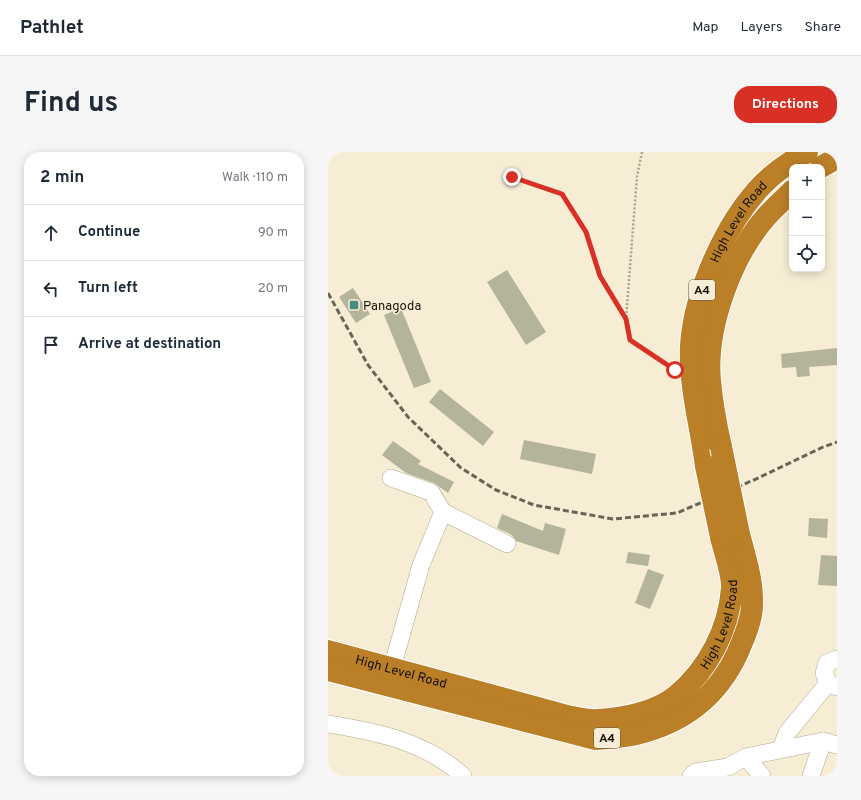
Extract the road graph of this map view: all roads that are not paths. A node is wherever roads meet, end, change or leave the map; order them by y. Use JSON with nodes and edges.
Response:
{"nodes":[{"id":1,"x":807,"y":152,"type":"edge"},
{"id":2,"x":837,"y":158,"type":"edge"},
{"id":3,"x":825,"y":165,"type":"edge"},
{"id":4,"x":789,"y":194,"type":"edge"},
{"id":5,"x":391,"y":478,"type":"dead end"},
{"id":6,"x":443,"y":512,"type":"junction"},
{"id":7,"x":730,"y":535,"type":"junction"},
{"id":8,"x":507,"y":544,"type":"dead end"},
{"id":9,"x":328,"y":651,"type":"edge"},
{"id":10,"x":837,"y":659,"type":"edge"},
{"id":11,"x":392,"y":668,"type":"junction"},
{"id":12,"x":328,"y":670,"type":"edge"},
{"id":13,"x":832,"y":685,"type":"edge"},
{"id":14,"x":328,"y":724,"type":"edge"},
{"id":15,"x":830,"y":743,"type":"edge"},
{"id":16,"x":781,"y":750,"type":"junction"},
{"id":17,"x":746,"y":757,"type":"junction"},
{"id":18,"x":463,"y":776,"type":"edge"},
{"id":19,"x":691,"y":776,"type":"edge"},
{"id":20,"x":762,"y":776,"type":"edge"},
{"id":21,"x":811,"y":776,"type":"edge"}],
"edges":[{"from":1,"to":7,"type":"highway","name":"High Level Road","number":"A4","bridge":true},
{"from":2,"to":3,"type":"highway"},
{"from":4,"to":7,"type":"highway","name":"High Level Road","number":"A4","bridge":true},
{"from":5,"to":6,"type":"lane"},
{"from":6,"to":8,"type":"lane"},
{"from":6,"to":11,"type":"lane"},
{"from":7,"to":11,"type":"highway","name":"High Level Road","number":"A4"},
{"from":7,"to":12,"type":"highway","name":"High Level Road","number":"A4"},
{"from":9,"to":11,"type":"highway","name":"High Level Road","number":"A4"},
{"from":10,"to":13,"type":"lane"},
{"from":13,"to":16,"type":"lane"},
{"from":14,"to":18,"type":"lane"},
{"from":15,"to":16,"type":"lane"},
{"from":15,"to":21,"type":"lane"},
{"from":16,"to":17,"type":"lane"},
{"from":17,"to":19,"type":"lane"},
{"from":17,"to":20,"type":"lane"}]}
